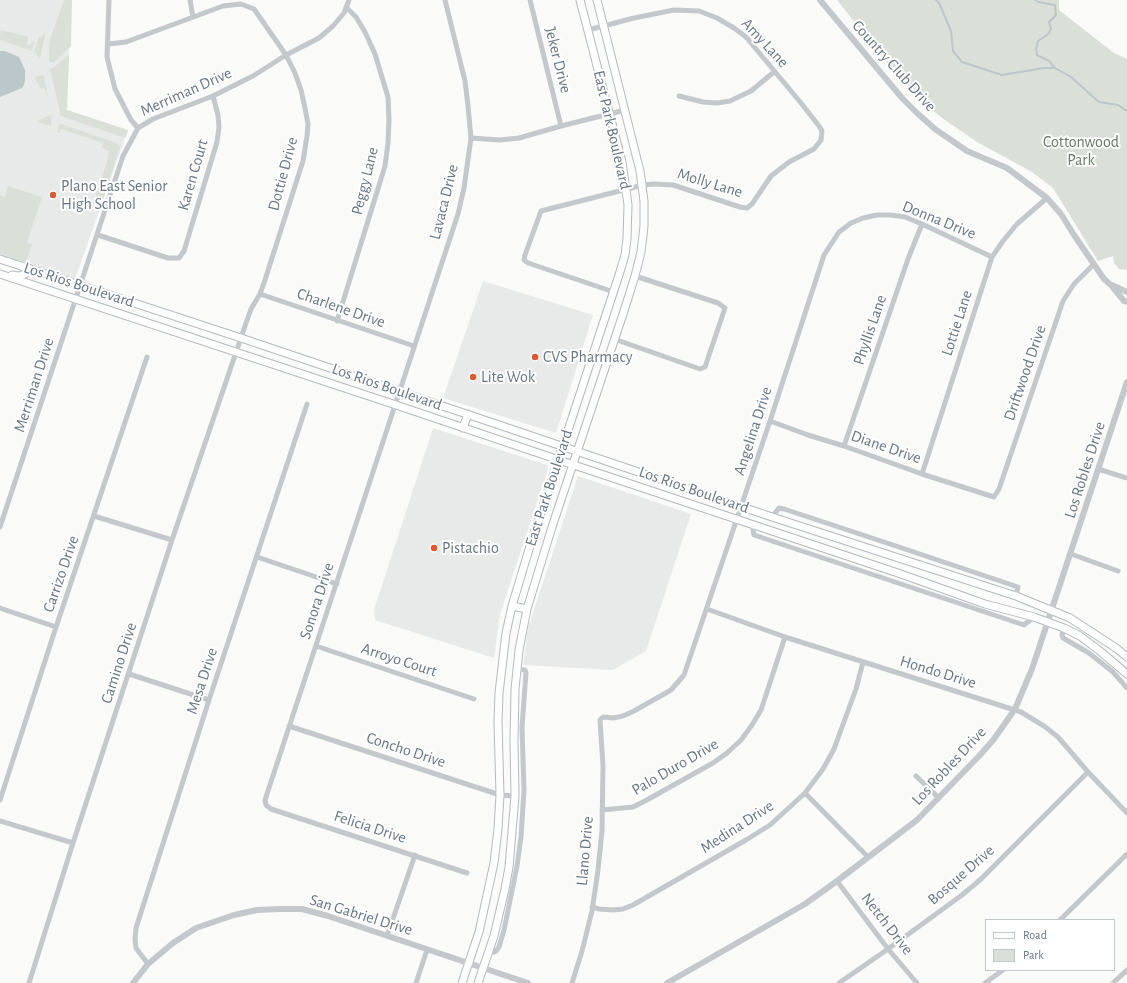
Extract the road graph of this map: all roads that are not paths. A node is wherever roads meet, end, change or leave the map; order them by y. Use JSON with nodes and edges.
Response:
{"nodes":[{"id":1,"x":109,"y":0,"type":"edge"},
{"id":2,"x":190,"y":0,"type":"edge"},
{"id":3,"x":349,"y":0,"type":"edge"},
{"id":4,"x":445,"y":0,"type":"edge"},
{"id":5,"x":530,"y":0,"type":"edge"},
{"id":6,"x":580,"y":0,"type":"edge"},
{"id":7,"x":597,"y":0,"type":"edge"},
{"id":8,"x":820,"y":0,"type":"edge"},
{"id":9,"x":346,"y":7,"type":"junction"},
{"id":10,"x":193,"y":17,"type":"junction"},
{"id":11,"x":604,"y":26,"type":"junction"},
{"id":12,"x":588,"y":30,"type":"junction"},
{"id":13,"x":108,"y":44,"type":"junction"},
{"id":14,"x":286,"y":55,"type":"junction"},
{"id":15,"x":774,"y":72,"type":"junction"},
{"id":16,"x":212,"y":96,"type":"junction"},
{"id":17,"x":679,"y":96,"type":"dead end"},
{"id":18,"x":625,"y":110,"type":"junction"},
{"id":19,"x":609,"y":114,"type":"junction"},
{"id":20,"x":561,"y":126,"type":"junction"},
{"id":21,"x":138,"y":128,"type":"junction"},
{"id":22,"x":470,"y":138,"type":"junction"},
{"id":23,"x":821,"y":140,"type":"joint"},
{"id":24,"x":643,"y":185,"type":"junction"},
{"id":25,"x":627,"y":189,"type":"junction"},
{"id":26,"x":1047,"y":198,"type":"junction"},
{"id":27,"x":851,"y":223,"type":"joint"},
{"id":28,"x":922,"y":224,"type":"junction"},
{"id":29,"x":98,"y":235,"type":"junction"},
{"id":30,"x":992,"y":257,"type":"junction"},
{"id":31,"x":0,"y":259,"type":"edge"},
{"id":32,"x":1093,"y":265,"type":"junction"},
{"id":33,"x":29,"y":268,"type":"junction"},
{"id":34,"x":0,"y":274,"type":"edge"},
{"id":35,"x":636,"y":276,"type":"junction"},
{"id":36,"x":81,"y":285,"type":"junction"},
{"id":37,"x":1111,"y":285,"type":"junction"},
{"id":38,"x":614,"y":292,"type":"junction"},
{"id":39,"x":1127,"y":292,"type":"edge"},
{"id":40,"x":260,"y":294,"type":"junction"},
{"id":41,"x":76,"y":300,"type":"junction"},
{"id":42,"x":1127,"y":302,"type":"edge"},
{"id":43,"x":337,"y":321,"type":"junction"},
{"id":44,"x":601,"y":335,"type":"junction"},
{"id":45,"x":241,"y":338,"type":"junction"},
{"id":46,"x":614,"y":339,"type":"junction"},
{"id":47,"x":414,"y":346,"type":"junction"},
{"id":48,"x":236,"y":352,"type":"junction"},
{"id":49,"x":147,"y":357,"type":"dead end"},
{"id":50,"x":1127,"y":382,"type":"edge"},
{"id":51,"x":400,"y":391,"type":"junction"},
{"id":52,"x":1125,"y":392,"type":"edge"},
{"id":53,"x":307,"y":404,"type":"dead end"},
{"id":54,"x":396,"y":405,"type":"junction"},
{"id":55,"x":468,"y":414,"type":"junction"},
{"id":56,"x":770,"y":421,"type":"junction"},
{"id":57,"x":463,"y":428,"type":"junction"},
{"id":58,"x":564,"y":445,"type":"junction"},
{"id":59,"x":844,"y":446,"type":"junction"},
{"id":60,"x":578,"y":451,"type":"junction"},
{"id":61,"x":559,"y":460,"type":"junction"},
{"id":62,"x":573,"y":465,"type":"junction"},
{"id":63,"x":1098,"y":469,"type":"junction"},
{"id":64,"x":922,"y":474,"type":"junction"},
{"id":65,"x":1127,"y":478,"type":"edge"},
{"id":66,"x":670,"y":482,"type":"junction"},
{"id":67,"x":663,"y":494,"type":"junction"},
{"id":68,"x":994,"y":497,"type":"joint"},
{"id":69,"x":741,"y":506,"type":"junction"},
{"id":70,"x":94,"y":516,"type":"junction"},
{"id":71,"x":737,"y":519,"type":"junction"},
{"id":72,"x":752,"y":524,"type":"junction"},
{"id":73,"x":0,"y":526,"type":"edge"},
{"id":74,"x":172,"y":540,"type":"junction"},
{"id":75,"x":1071,"y":554,"type":"junction"},
{"id":76,"x":257,"y":557,"type":"junction"},
{"id":77,"x":1118,"y":571,"type":"dead end"},
{"id":78,"x":337,"y":584,"type":"junction"},
{"id":79,"x":512,"y":606,"type":"junction"},
{"id":80,"x":0,"y":608,"type":"edge"},
{"id":81,"x":527,"y":609,"type":"junction"},
{"id":82,"x":707,"y":609,"type":"junction"},
{"id":83,"x":1052,"y":610,"type":"junction"},
{"id":84,"x":1034,"y":617,"type":"junction"},
{"id":85,"x":1048,"y":622,"type":"junction"},
{"id":86,"x":56,"y":627,"type":"junction"},
{"id":87,"x":1064,"y":628,"type":"junction"},
{"id":88,"x":786,"y":637,"type":"junction"},
{"id":89,"x":316,"y":646,"type":"junction"},
{"id":90,"x":1127,"y":657,"type":"edge"},
{"id":91,"x":863,"y":662,"type":"junction"},
{"id":92,"x":517,"y":669,"type":"junction"},
{"id":93,"x":129,"y":674,"type":"junction"},
{"id":94,"x":1127,"y":674,"type":"edge"},
{"id":95,"x":1127,"y":688,"type":"edge"},
{"id":96,"x":474,"y":699,"type":"dead end"},
{"id":97,"x":209,"y":700,"type":"junction"},
{"id":98,"x":1015,"y":709,"type":"junction"},
{"id":99,"x":600,"y":720,"type":"joint"},
{"id":100,"x":289,"y":726,"type":"junction"},
{"id":101,"x":1088,"y":772,"type":"junction"},
{"id":102,"x":916,"y":776,"type":"dead end"},
{"id":103,"x":805,"y":793,"type":"junction"},
{"id":104,"x":500,"y":795,"type":"junction"},
{"id":105,"x":515,"y":796,"type":"junction"},
{"id":106,"x":939,"y":798,"type":"junction"},
{"id":107,"x":0,"y":800,"type":"edge"},
{"id":108,"x":266,"y":805,"type":"joint"},
{"id":109,"x":602,"y":810,"type":"junction"},
{"id":110,"x":1127,"y":813,"type":"edge"},
{"id":111,"x":0,"y":821,"type":"edge"},
{"id":112,"x":73,"y":843,"type":"junction"},
{"id":113,"x":1127,"y":854,"type":"edge"},
{"id":114,"x":415,"y":855,"type":"junction"},
{"id":115,"x":868,"y":857,"type":"junction"},
{"id":116,"x":467,"y":873,"type":"dead end"},
{"id":117,"x":837,"y":881,"type":"junction"},
{"id":118,"x":592,"y":907,"type":"junction"},
{"id":119,"x":1061,"y":919,"type":"edge"},
{"id":120,"x":387,"y":936,"type":"junction"},
{"id":121,"x":888,"y":949,"type":"junction"},
{"id":122,"x":427,"y":950,"type":"junction"},
{"id":123,"x":489,"y":952,"type":"junction"},
{"id":124,"x":148,"y":964,"type":"junction"},
{"id":125,"x":469,"y":964,"type":"junction"},
{"id":126,"x":483,"y":968,"type":"junction"},
{"id":127,"x":1127,"y":970,"type":"edge"},
{"id":128,"x":1002,"y":971,"type":"edge"},
{"id":129,"x":29,"y":983,"type":"edge"},
{"id":130,"x":133,"y":983,"type":"edge"},
{"id":131,"x":416,"y":983,"type":"edge"},
{"id":132,"x":462,"y":983,"type":"edge"},
{"id":133,"x":478,"y":983,"type":"edge"},
{"id":134,"x":528,"y":983,"type":"edge"},
{"id":135,"x":572,"y":983,"type":"edge"},
{"id":136,"x":667,"y":983,"type":"edge"},
{"id":137,"x":839,"y":983,"type":"edge"},
{"id":138,"x":917,"y":983,"type":"edge"},
{"id":139,"x":985,"y":983,"type":"edge"},
{"id":140,"x":1113,"y":983,"type":"edge"}],
"edges":[{"from":1,"to":13,"type":"street"},
{"from":2,"to":10,"type":"street"},
{"from":3,"to":9,"type":"street","name":"Merriman Drive"},
{"from":4,"to":22,"type":"street","name":"Lavaca Drive"},
{"from":5,"to":20,"type":"street","name":"Jeker Drive"},
{"from":6,"to":12,"type":"main road","name":"East Park Boulevard"},
{"from":7,"to":11,"type":"main road","name":"East Park Boulevard"},
{"from":8,"to":26,"type":"street","name":"Country Club Drive"},
{"from":9,"to":14,"type":"street","name":"Merriman Drive"},
{"from":9,"to":43,"type":"street","name":"Peggy Lane"},
{"from":10,"to":13,"type":"street"},
{"from":10,"to":14,"type":"street","name":"Dottie Drive"},
{"from":11,"to":12,"type":"street","name":"Amy Lane"},
{"from":11,"to":15,"type":"street","name":"Amy Lane"},
{"from":11,"to":18,"type":"main road","name":"East Park Boulevard"},
{"from":12,"to":19,"type":"main road","name":"East Park Boulevard"},
{"from":13,"to":21,"type":"street"},
{"from":14,"to":16,"type":"street","name":"Merriman Drive"},
{"from":14,"to":40,"type":"street","name":"Dottie Drive"},
{"from":15,"to":17,"type":"street"},
{"from":15,"to":23,"type":"street","name":"Amy Lane"},
{"from":16,"to":21,"type":"street","name":"Merriman Drive"},
{"from":16,"to":29,"type":"street","name":"Karen Court"},
{"from":18,"to":19,"type":"street"},
{"from":18,"to":24,"type":"main road","name":"East Park Boulevard"},
{"from":19,"to":20,"type":"street"},
{"from":19,"to":25,"type":"main road","name":"East Park Boulevard"},
{"from":20,"to":22,"type":"street"},
{"from":21,"to":29,"type":"street","name":"Merriman Drive"},
{"from":22,"to":47,"type":"street","name":"Lavaca Drive"},
{"from":23,"to":24,"type":"street","name":"Molly Lane"},
{"from":24,"to":25,"type":"street","name":"Molly Lane"},
{"from":24,"to":35,"type":"main road","name":"East Park Boulevard"},
{"from":25,"to":38,"type":"main road","name":"East Park Boulevard"},
{"from":25,"to":38,"type":"street","name":"Molly Lane"},
{"from":26,"to":30,"type":"street","name":"Lottie Lane"},
{"from":26,"to":32,"type":"street","name":"Country Club Drive"},
{"from":27,"to":28,"type":"street","name":"Donna Drive"},
{"from":27,"to":56,"type":"street","name":"Angelina Drive"},
{"from":28,"to":30,"type":"street","name":"Donna Drive"},
{"from":28,"to":59,"type":"street","name":"Phyllis Lane"},
{"from":29,"to":36,"type":"street","name":"Merriman Drive"},
{"from":30,"to":64,"type":"street","name":"Lottie Lane"},
{"from":31,"to":33,"type":"main road","name":"Los Rios Boulevard"},
{"from":32,"to":37,"type":"street","name":"Country Club Drive"},
{"from":32,"to":68,"type":"street","name":"Driftwood Drive"},
{"from":33,"to":34,"type":"main road"},
{"from":33,"to":36,"type":"main road","name":"Los Rios Boulevard"},
{"from":34,"to":41,"type":"main road","name":"Los Rios Boulevard"},
{"from":35,"to":46,"type":"main road","name":"East Park Boulevard"},
{"from":35,"to":46,"type":"street"},
{"from":36,"to":41,"type":"street","name":"Merriman Drive"},
{"from":36,"to":45,"type":"main road","name":"Los Rios Boulevard"},
{"from":37,"to":39,"type":"street","name":"Country Club Drive"},
{"from":37,"to":42,"type":"street","name":"Country Club Drive"},
{"from":38,"to":44,"type":"main road","name":"East Park Boulevard"},
{"from":40,"to":43,"type":"street","name":"Charlene Drive"},
{"from":40,"to":45,"type":"street","name":"Dottie Drive"},
{"from":41,"to":48,"type":"main road","name":"Los Rios Boulevard"},
{"from":41,"to":73,"type":"street","name":"Merriman Drive"},
{"from":43,"to":47,"type":"street","name":"Charlene Drive"},
{"from":44,"to":46,"type":"main road"},
{"from":44,"to":58,"type":"main road","name":"East Park Boulevard"},
{"from":45,"to":48,"type":"street","name":"Dottie Drive"},
{"from":45,"to":51,"type":"main road","name":"Los Rios Boulevard"},
{"from":46,"to":60,"type":"main road","name":"East Park Boulevard"},
{"from":47,"to":51,"type":"street","name":"Lavaca Drive"},
{"from":48,"to":54,"type":"main road","name":"Los Rios Boulevard"},
{"from":48,"to":74,"type":"street","name":"Camino Drive"},
{"from":49,"to":70,"type":"street","name":"Carrizo Drive"},
{"from":50,"to":52,"type":"street","name":"Los Robles Drive"},
{"from":51,"to":54,"type":"street","name":"Lavaca Drive"},
{"from":51,"to":55,"type":"main road","name":"Los Rios Boulevard"},
{"from":52,"to":63,"type":"street","name":"Los Robles Drive"},
{"from":53,"to":76,"type":"street","name":"Mesa Drive"},
{"from":54,"to":57,"type":"main road","name":"Los Rios Boulevard"},
{"from":54,"to":78,"type":"street","name":"Sonora Drive"},
{"from":55,"to":57,"type":"main road"},
{"from":55,"to":58,"type":"main road","name":"Los Rios Boulevard"},
{"from":56,"to":59,"type":"street","name":"Diane Drive"},
{"from":56,"to":69,"type":"street","name":"Angelina Drive"},
{"from":57,"to":61,"type":"main road","name":"Los Rios Boulevard"},
{"from":58,"to":60,"type":"main road","name":"Los Rios Boulevard"},
{"from":58,"to":61,"type":"main road","name":"East Park Boulevard"},
{"from":59,"to":64,"type":"street","name":"Diane Drive"},
{"from":60,"to":62,"type":"main road","name":"East Park Boulevard"},
{"from":60,"to":66,"type":"main road","name":"Los Rios Boulevard"},
{"from":61,"to":62,"type":"main road","name":"Los Rios Boulevard"},
{"from":61,"to":79,"type":"main road","name":"East Park Boulevard"},
{"from":62,"to":67,"type":"main road","name":"Los Rios Boulevard"},
{"from":62,"to":81,"type":"main road","name":"East Park Boulevard"},
{"from":63,"to":65,"type":"street"},
{"from":63,"to":75,"type":"street","name":"Los Robles Drive"},
{"from":64,"to":68,"type":"street","name":"Diane Drive"},
{"from":66,"to":67,"type":"main road"},
{"from":66,"to":69,"type":"main road","name":"Los Rios Boulevard"},
{"from":67,"to":71,"type":"main road","name":"Los Rios Boulevard"},
{"from":69,"to":71,"type":"street","name":"Angelina Drive"},
{"from":69,"to":83,"type":"main road","name":"Los Rios Boulevard"},
{"from":70,"to":74,"type":"street"},
{"from":70,"to":86,"type":"street","name":"Carrizo Drive"},
{"from":71,"to":72,"type":"main road","name":"Los Rios Boulevard"},
{"from":71,"to":82,"type":"street","name":"Angelina Drive"},
{"from":72,"to":84,"type":"main road","name":"Los Rios Boulevard"},
{"from":72,"to":84,"type":"street","name":"Los Rios Boulevard"},
{"from":74,"to":93,"type":"street","name":"Camino Drive"},
{"from":75,"to":77,"type":"street"},
{"from":75,"to":83,"type":"street","name":"Los Robles Drive"},
{"from":76,"to":78,"type":"street"},
{"from":76,"to":97,"type":"street","name":"Mesa Drive"},
{"from":78,"to":89,"type":"street","name":"Sonora Drive"},
{"from":79,"to":81,"type":"main road"},
{"from":79,"to":104,"type":"main road","name":"East Park Boulevard"},
{"from":80,"to":86,"type":"street"},
{"from":81,"to":92,"type":"main road","name":"East Park Boulevard"},
{"from":82,"to":88,"type":"street","name":"Hondo Drive"},
{"from":82,"to":99,"type":"street","name":"Angelina Drive"},
{"from":83,"to":85,"type":"street","name":"Los Robles Drive"},
{"from":83,"to":90,"type":"main road","name":"Los Rios Boulevard"},
{"from":84,"to":85,"type":"main road","name":"Los Rios Boulevard"},
{"from":85,"to":87,"type":"main road","name":"Los Rios Boulevard"},
{"from":85,"to":98,"type":"street","name":"Los Robles Drive"},
{"from":86,"to":107,"type":"street","name":"Carrizo Drive"},
{"from":87,"to":94,"type":"main road","name":"Los Rios Boulevard"},
{"from":87,"to":95,"type":"street"},
{"from":88,"to":91,"type":"street","name":"Hondo Drive"},
{"from":88,"to":109,"type":"street","name":"Palo Duro Drive"},
{"from":89,"to":96,"type":"street","name":"Arroyo Court"},
{"from":89,"to":100,"type":"street","name":"Sonora Drive"},
{"from":91,"to":98,"type":"street","name":"Hondo Drive"},
{"from":91,"to":103,"type":"street","name":"Medina Drive"},
{"from":92,"to":105,"type":"main road","name":"East Park Boulevard"},
{"from":92,"to":123,"type":"street","name":"East Park Boulevard"},
{"from":93,"to":97,"type":"street"},
{"from":93,"to":112,"type":"street","name":"Camino Drive"},
{"from":97,"to":124,"type":"street","name":"Mesa Drive"},
{"from":98,"to":101,"type":"street","name":"Hondo Drive"},
{"from":98,"to":106,"type":"street","name":"Los Robles Drive"},
{"from":99,"to":109,"type":"street","name":"Llano Drive"},
{"from":100,"to":104,"type":"street","name":"Concho Drive"},
{"from":100,"to":108,"type":"street","name":"Sonora Drive"},
{"from":101,"to":110,"type":"street","name":"Hondo Drive"},
{"from":101,"to":121,"type":"street","name":"Bosque Drive"},
{"from":102,"to":106,"type":"street"},
{"from":103,"to":115,"type":"street"},
{"from":103,"to":118,"type":"street","name":"Medina Drive"},
{"from":104,"to":105,"type":"street","name":"Concho Drive"},
{"from":104,"to":125,"type":"main road","name":"East Park Boulevard"},
{"from":105,"to":123,"type":"main road","name":"East Park Boulevard"},
{"from":106,"to":115,"type":"street","name":"Los Robles Drive"},
{"from":108,"to":114,"type":"street","name":"Felicia Drive"},
{"from":109,"to":118,"type":"street","name":"Llano Drive"},
{"from":111,"to":112,"type":"street"},
{"from":112,"to":129,"type":"street","name":"Camino Drive"},
{"from":113,"to":119,"type":"street"},
{"from":114,"to":116,"type":"street","name":"Felicia Drive"},
{"from":114,"to":120,"type":"street"},
{"from":115,"to":117,"type":"street","name":"Los Robles Drive"},
{"from":117,"to":121,"type":"street","name":"Netch Drive"},
{"from":117,"to":136,"type":"street","name":"Los Robles Drive"},
{"from":118,"to":135,"type":"street","name":"Llano Drive"},
{"from":120,"to":122,"type":"street","name":"San Gabriel Drive"},
{"from":120,"to":124,"type":"street","name":"San Gabriel Drive"},
{"from":121,"to":137,"type":"street","name":"Bosque Drive"},
{"from":121,"to":138,"type":"street","name":"Netch Drive"},
{"from":122,"to":125,"type":"street","name":"San Gabriel Drive"},
{"from":122,"to":131,"type":"street"},
{"from":123,"to":126,"type":"main road","name":"East Park Boulevard"},
{"from":124,"to":130,"type":"street","name":"San Gabriel Drive"},
{"from":125,"to":126,"type":"street","name":"San Gabriel Drive"},
{"from":125,"to":132,"type":"main road","name":"East Park Boulevard"},
{"from":126,"to":133,"type":"main road","name":"East Park Boulevard"},
{"from":126,"to":134,"type":"street"},
{"from":127,"to":140,"type":"street"},
{"from":128,"to":139,"type":"street"}]}
